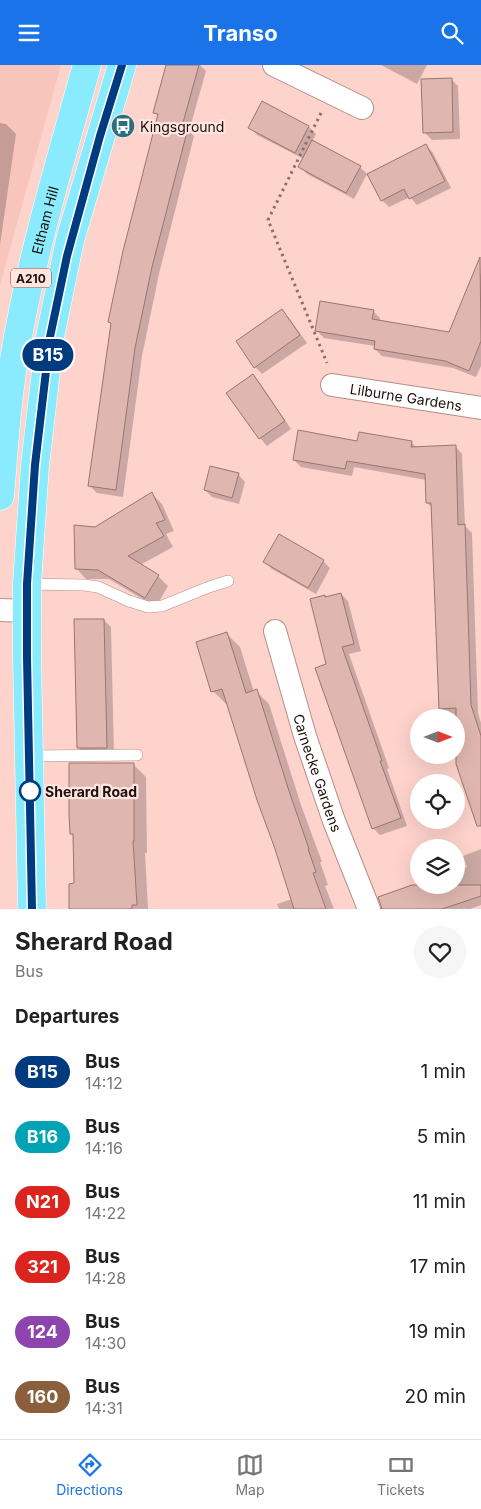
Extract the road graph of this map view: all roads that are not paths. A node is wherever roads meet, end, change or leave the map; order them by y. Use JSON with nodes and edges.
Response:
{"nodes":[{"id":1,"x":87,"y":65,"type":"edge"},
{"id":2,"x":122,"y":65,"type":"edge"},
{"id":3,"x":274,"y":65,"type":"edge"},
{"id":4,"x":362,"y":108,"type":"dead end"},
{"id":5,"x":332,"y":385,"type":"dead end"},
{"id":6,"x":481,"y":408,"type":"edge"},
{"id":7,"x":0,"y":497,"type":"edge"},
{"id":8,"x":228,"y":581,"type":"dead end"},
{"id":9,"x":27,"y":584,"type":"junction"},
{"id":10,"x":0,"y":610,"type":"edge"},
{"id":11,"x":28,"y":611,"type":"junction"},
{"id":12,"x":275,"y":631,"type":"dead end"},
{"id":13,"x":137,"y":755,"type":"dead end"},
{"id":14,"x":30,"y":756,"type":"junction"},
{"id":15,"x":32,"y":909,"type":"edge"},
{"id":16,"x":369,"y":909,"type":"edge"}],
"edges":[{"from":1,"to":7,"type":"main road","name":"Eltham Hill","number":"A210"},
{"from":2,"to":9,"type":"main road","number":"A210"},
{"from":3,"to":4,"type":"street"},
{"from":5,"to":6,"type":"street","name":"Lilburne Gardens"},
{"from":8,"to":9,"type":"lane"},
{"from":9,"to":11,"type":"main road","number":"A210"},
{"from":10,"to":11,"type":"street"},
{"from":11,"to":14,"type":"main road","number":"A210"},
{"from":12,"to":16,"type":"street","name":"Carnecke Gardens"},
{"from":13,"to":14,"type":"lane"},
{"from":14,"to":15,"type":"main road","number":"A210"}]}
